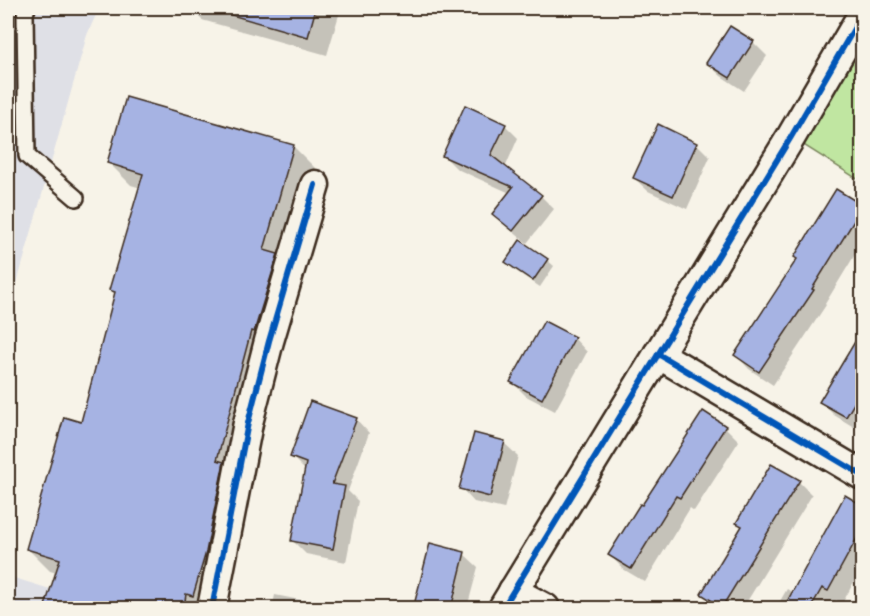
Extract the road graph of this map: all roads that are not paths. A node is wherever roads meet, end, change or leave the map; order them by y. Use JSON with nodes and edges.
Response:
{"nodes":[{"id":1,"x":27,"y":8,"type":"edge"},
{"id":2,"x":862,"y":15,"type":"edge"},
{"id":3,"x":315,"y":185,"type":"dead end"},
{"id":4,"x":76,"y":198,"type":"dead end"},
{"id":5,"x":658,"y":354,"type":"junction"},
{"id":6,"x":862,"y":475,"type":"edge"},
{"id":7,"x":508,"y":600,"type":"edge"},
{"id":8,"x":212,"y":609,"type":"edge"},
{"id":9,"x":545,"y":609,"type":"edge"}],
"edges":[{"from":1,"to":4,"type":"lane"},
{"from":2,"to":5,"type":"street"},
{"from":3,"to":8,"type":"street"},
{"from":5,"to":6,"type":"street"},
{"from":5,"to":7,"type":"street"},
{"from":7,"to":9,"type":"street"}]}
